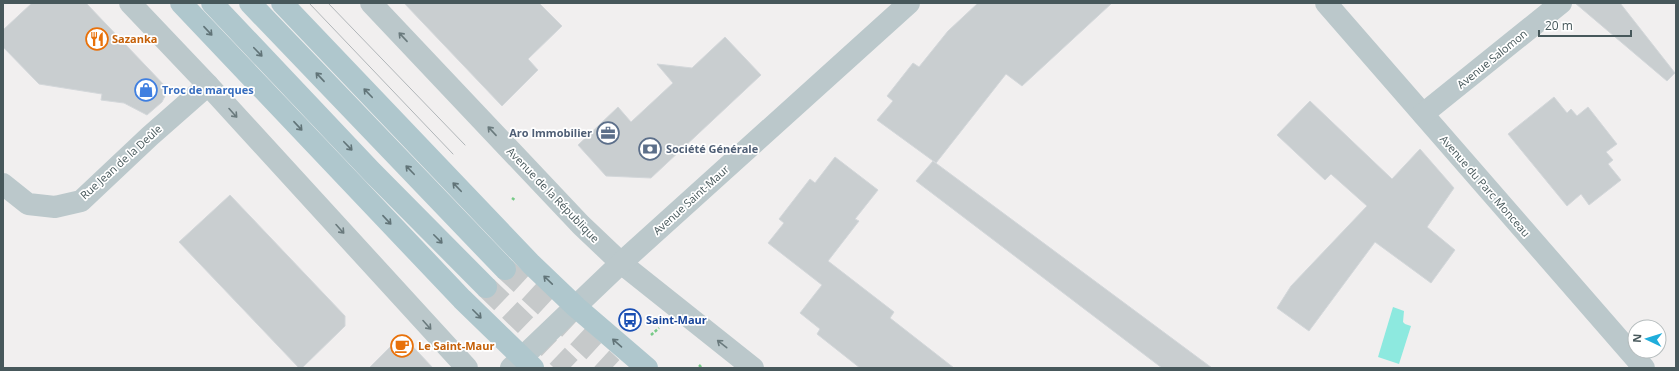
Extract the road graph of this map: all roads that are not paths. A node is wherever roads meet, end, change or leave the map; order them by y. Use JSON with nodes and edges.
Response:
{"nodes":[{"id":1,"x":130,"y":3,"type":"edge"},
{"id":2,"x":181,"y":3,"type":"edge"},
{"id":3,"x":212,"y":3,"type":"edge"},
{"id":4,"x":250,"y":3,"type":"edge"},
{"id":5,"x":282,"y":3,"type":"edge"},
{"id":6,"x":371,"y":3,"type":"edge"},
{"id":7,"x":909,"y":3,"type":"edge"},
{"id":8,"x":1326,"y":3,"type":"edge"},
{"id":9,"x":1561,"y":3,"type":"edge"},
{"id":10,"x":208,"y":85,"type":"junction"},
{"id":11,"x":1423,"y":114,"type":"junction"},
{"id":12,"x":3,"y":184,"type":"edge"},
{"id":13,"x":621,"y":263,"type":"junction"},
{"id":14,"x":506,"y":269,"type":"tunnel mouth"},
{"id":15,"x":486,"y":287,"type":"tunnel mouth"},
{"id":16,"x":576,"y":307,"type":"junction"},
{"id":17,"x":522,"y":365,"type":"edge"},
{"id":18,"x":468,"y":368,"type":"edge"},
{"id":19,"x":647,"y":368,"type":"edge"},
{"id":20,"x":753,"y":368,"type":"edge"},
{"id":21,"x":1644,"y":368,"type":"edge"}],
"edges":[{"from":1,"to":10,"type":"street"},
{"from":2,"to":17,"type":"main road","one_way":true},
{"from":3,"to":15,"type":"main road","one_way":true},
{"from":14,"to":4,"type":"main road","one_way":true},
{"from":16,"to":5,"type":"main road","one_way":true},
{"from":13,"to":6,"type":"street","name":"Avenue de la République","one_way":true},
{"from":7,"to":13,"type":"street","name":"Avenue Saint-Maur"},
{"from":8,"to":11,"type":"street","name":"Avenue du Parc Monceau"},
{"from":9,"to":11,"type":"street","name":"Avenue Salomon"},
{"from":10,"to":12,"type":"street","name":"Rue Jean de la Deûle"},
{"from":10,"to":18,"type":"street","one_way":true},
{"from":11,"to":21,"type":"street","name":"Avenue du Parc Monceau"},
{"from":13,"to":16,"type":"street","name":"Avenue Saint-Maur"},
{"from":20,"to":13,"type":"street","name":"Avenue de la République","one_way":true},
{"from":16,"to":17,"type":"street","name":"Avenue Saint-Maur"},
{"from":19,"to":16,"type":"main road","one_way":true}]}
